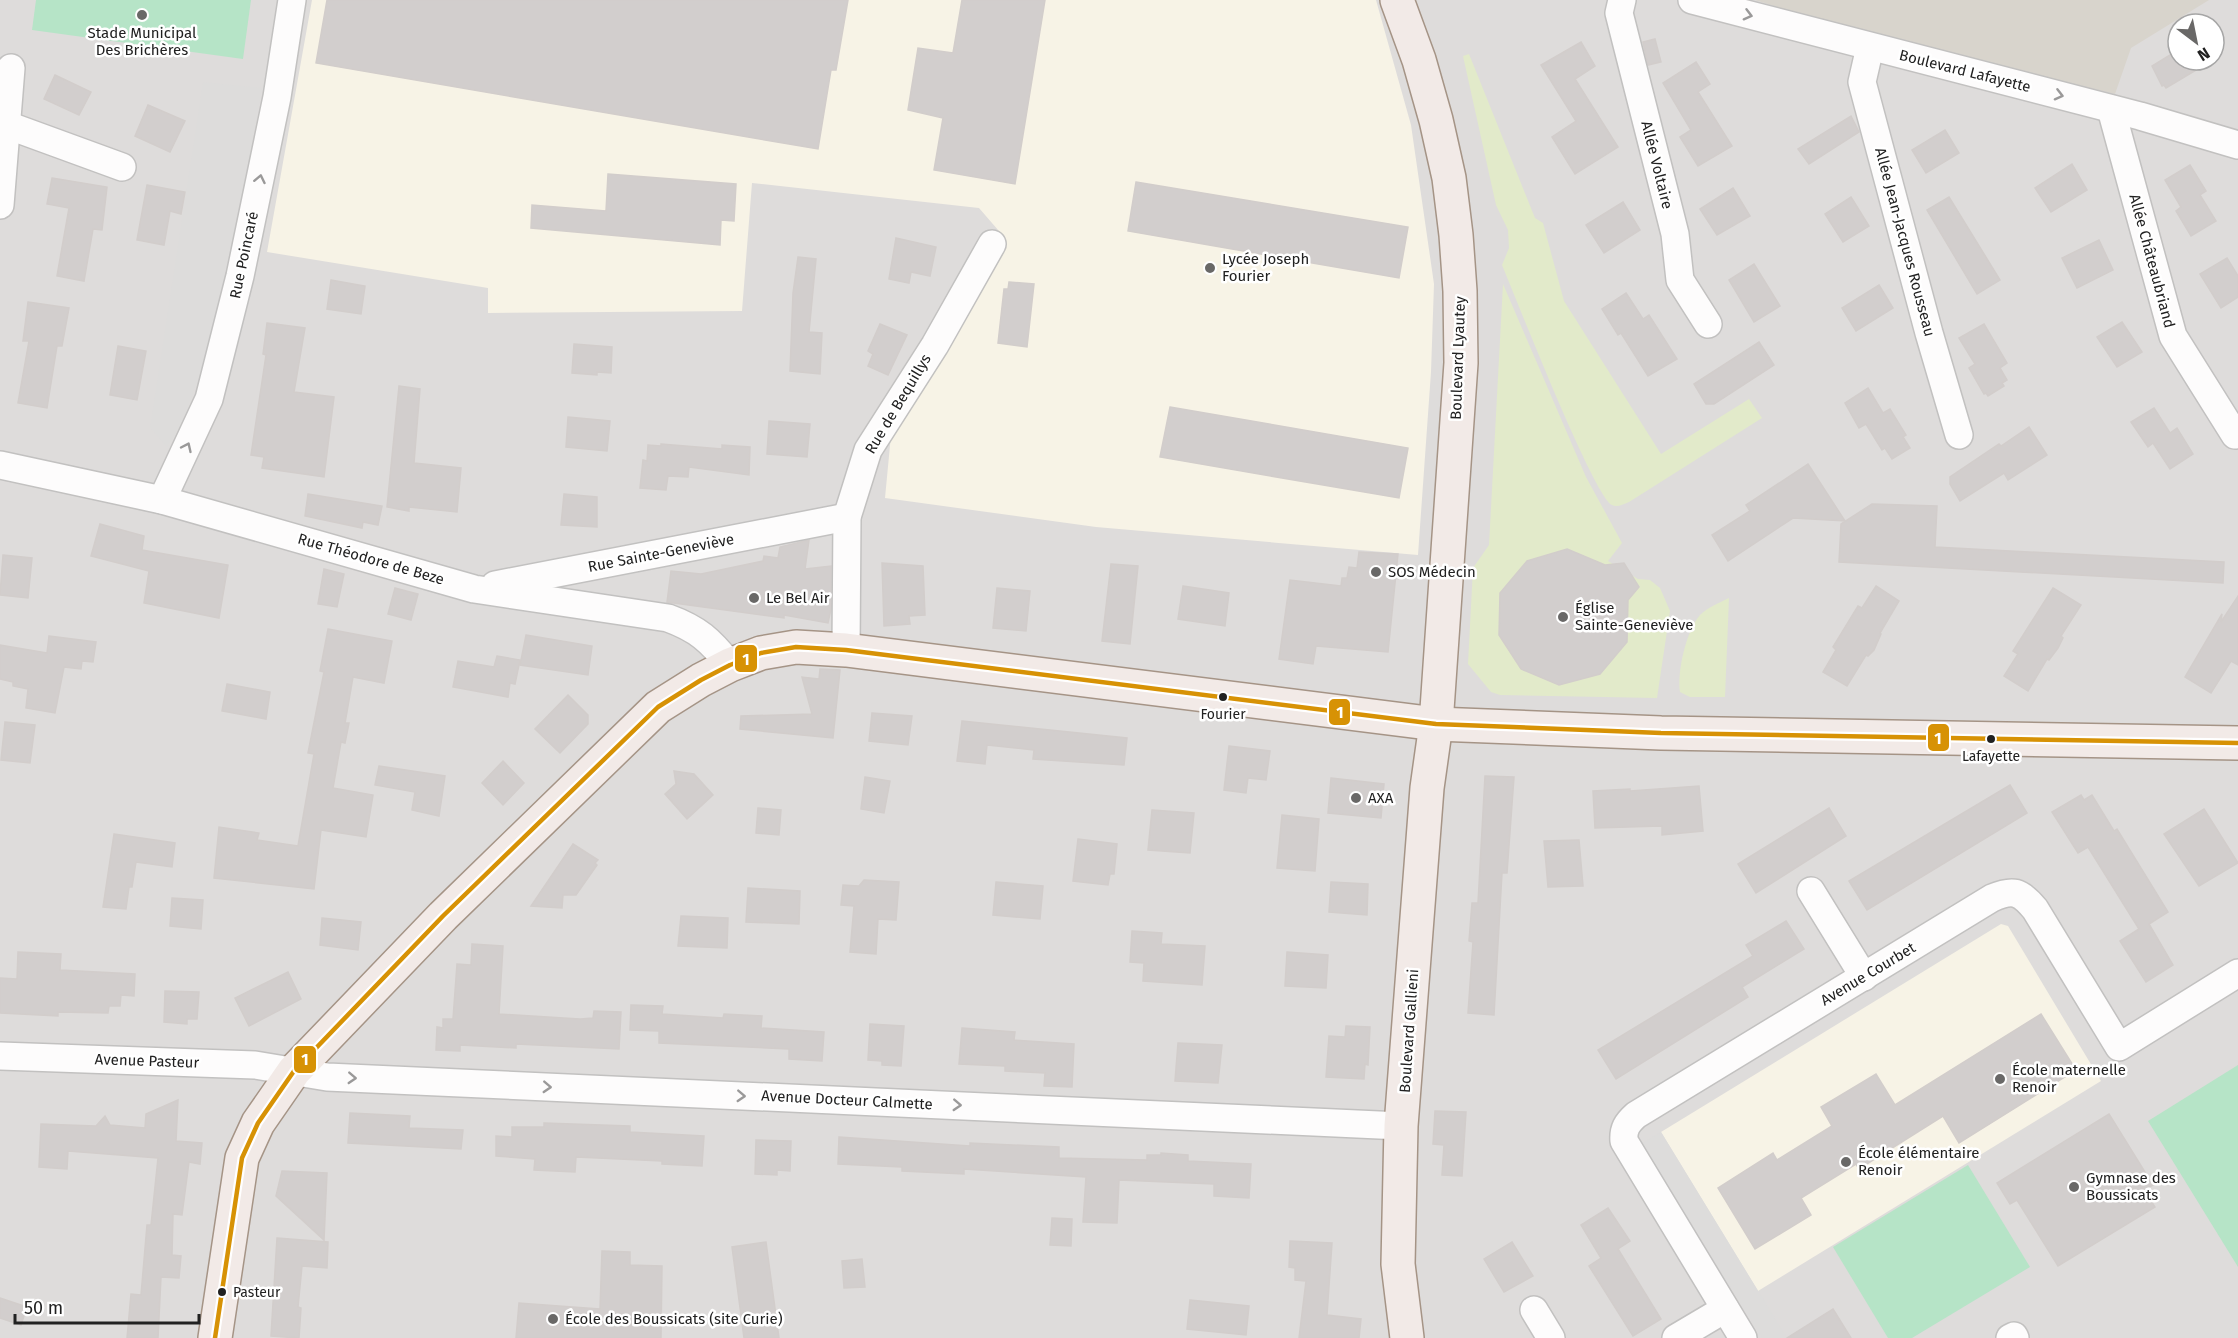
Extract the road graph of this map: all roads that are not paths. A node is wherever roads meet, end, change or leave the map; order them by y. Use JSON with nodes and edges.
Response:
{"nodes":[{"id":1,"x":292,"y":0,"type":"edge"},
{"id":2,"x":1397,"y":0,"type":"edge"},
{"id":3,"x":1623,"y":0,"type":"edge"},
{"id":4,"x":1692,"y":0,"type":"edge"},
{"id":5,"x":1870,"y":47,"type":"junction"},
{"id":6,"x":11,"y":68,"type":"dead end"},
{"id":7,"x":2111,"y":109,"type":"junction"},
{"id":8,"x":7,"y":124,"type":"junction"},
{"id":9,"x":2238,"y":145,"type":"edge"},
{"id":10,"x":122,"y":167,"type":"dead end"},
{"id":11,"x":0,"y":205,"type":"edge"},
{"id":12,"x":992,"y":244,"type":"dead end"},
{"id":13,"x":1708,"y":324,"type":"dead end"},
{"id":14,"x":1959,"y":435,"type":"dead end"},
{"id":15,"x":2235,"y":435,"type":"dead end"},
{"id":16,"x":0,"y":465,"type":"edge"},
{"id":17,"x":162,"y":500,"type":"junction"},
{"id":18,"x":847,"y":517,"type":"junction"},
{"id":19,"x":474,"y":589,"type":"junction"},
{"id":20,"x":846,"y":650,"type":"junction"},
{"id":21,"x":730,"y":665,"type":"junction"},
{"id":22,"x":1436,"y":724,"type":"junction"},
{"id":23,"x":2238,"y":743,"type":"edge"},
{"id":24,"x":1811,"y":891,"type":"dead end"},
{"id":25,"x":2238,"y":973,"type":"edge"},
{"id":26,"x":1864,"y":977,"type":"junction"},
{"id":27,"x":0,"y":1056,"type":"edge"},
{"id":28,"x":294,"y":1071,"type":"junction"},
{"id":29,"x":1401,"y":1125,"type":"junction"},
{"id":30,"x":1725,"y":1309,"type":"junction"},
{"id":31,"x":1534,"y":1310,"type":"dead end"},
{"id":32,"x":215,"y":1338,"type":"edge"},
{"id":33,"x":1407,"y":1338,"type":"edge"},
{"id":34,"x":1551,"y":1338,"type":"edge"},
{"id":35,"x":1676,"y":1338,"type":"edge"},
{"id":36,"x":1743,"y":1338,"type":"edge"},
{"id":37,"x":2010,"y":1338,"type":"edge"},
{"id":38,"x":2015,"y":1338,"type":"edge"}],
"edges":[{"from":17,"to":1,"type":"street","name":"Rue Poincaré","one_way":true},
{"from":2,"to":22,"type":"main road","name":"Boulevard Lyautey"},
{"from":3,"to":13,"type":"street","name":"Allée Voltaire"},
{"from":4,"to":5,"type":"street","name":"Boulevard Lafayette","one_way":true},
{"from":5,"to":7,"type":"street","name":"Boulevard Lafayette","one_way":true},
{"from":5,"to":14,"type":"street","name":"Allée Jean-Jacques Rousseau"},
{"from":6,"to":8,"type":"street"},
{"from":7,"to":9,"type":"street","name":"Boulevard Lafayette"},
{"from":7,"to":15,"type":"street","name":"Allée Châteaubriand"},
{"from":8,"to":10,"type":"street"},
{"from":8,"to":11,"type":"street"},
{"from":12,"to":18,"type":"street","name":"Rue de Bequillys"},
{"from":16,"to":17,"type":"street","name":"Rue Théodore de Beze"},
{"from":17,"to":19,"type":"street","name":"Rue Théodore de Beze"},
{"from":18,"to":19,"type":"street","name":"Rue Sainte-Geneviève"},
{"from":18,"to":20,"type":"street","name":"Rue de Bequillys"},
{"from":19,"to":21,"type":"street","name":"Rue Théodore de Beze"},
{"from":20,"to":21,"type":"main road"},
{"from":20,"to":22,"type":"main road"},
{"from":21,"to":28,"type":"main road"},
{"from":22,"to":23,"type":"main road"},
{"from":22,"to":29,"type":"main road","name":"Boulevard Gallieni"},
{"from":24,"to":26,"type":"street"},
{"from":25,"to":26,"type":"street","name":"Avenue Courbet"},
{"from":26,"to":30,"type":"street","name":"Avenue Courbet"},
{"from":27,"to":28,"type":"street","name":"Avenue Pasteur"},
{"from":28,"to":29,"type":"street","name":"Avenue Docteur Calmette","one_way":true},
{"from":28,"to":32,"type":"main road"},
{"from":29,"to":33,"type":"main road","name":"Boulevard Gallieni"},
{"from":30,"to":35,"type":"street"},
{"from":30,"to":36,"type":"street","name":"Avenue Courbet"},
{"from":31,"to":34,"type":"street"},
{"from":37,"to":38,"type":"street"}]}
